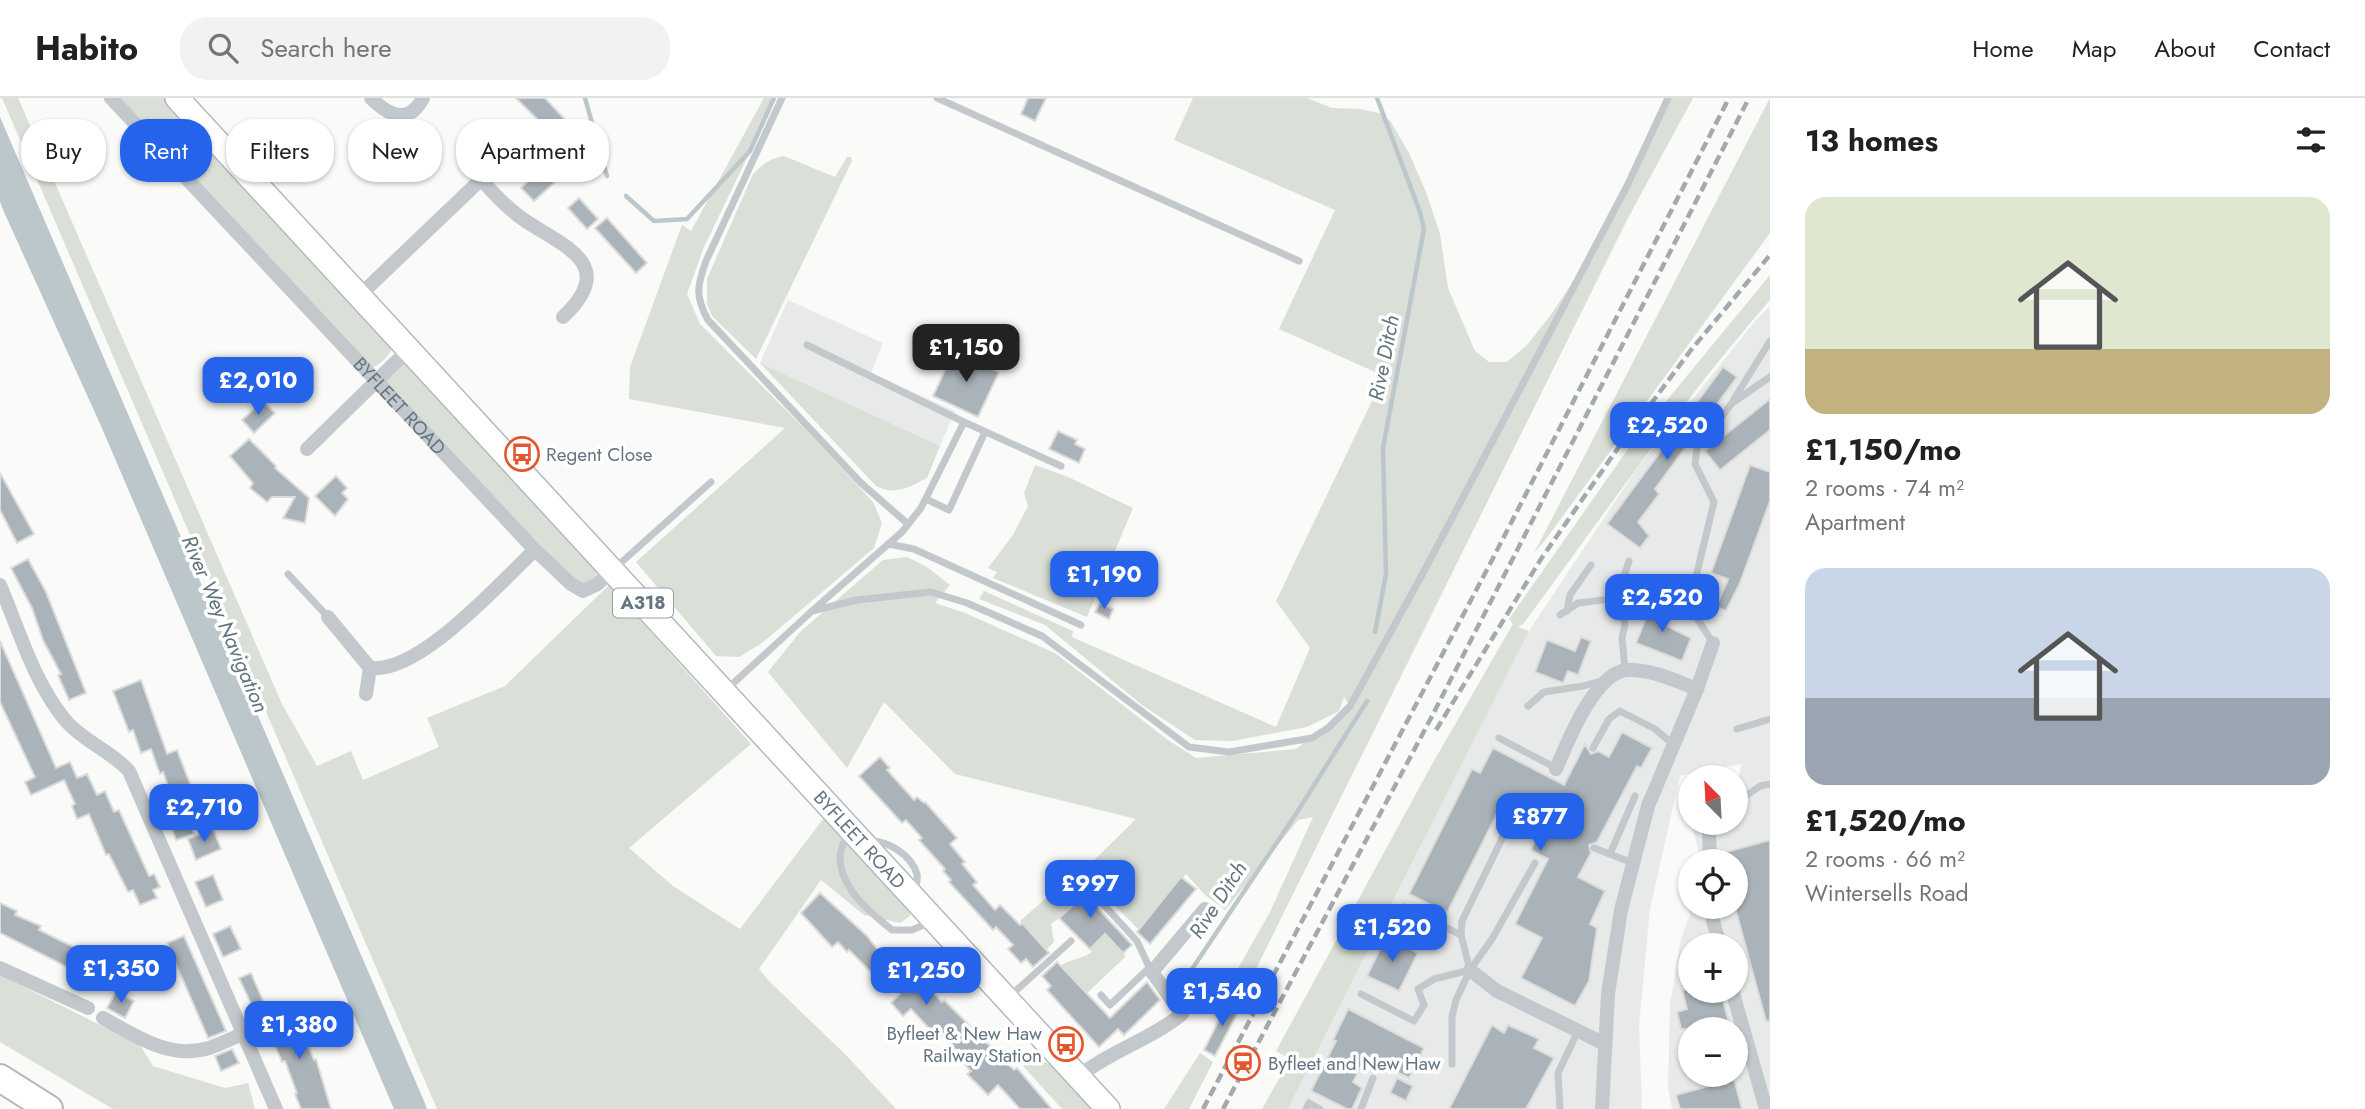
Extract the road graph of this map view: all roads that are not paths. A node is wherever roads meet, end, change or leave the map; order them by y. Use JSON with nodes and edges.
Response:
{"nodes":[{"id":1,"x":111,"y":98,"type":"edge"},
{"id":2,"x":177,"y":98,"type":"edge"},
{"id":3,"x":371,"y":98,"type":"edge"},
{"id":4,"x":424,"y":98,"type":"edge"},
{"id":5,"x":782,"y":98,"type":"edge"},
{"id":6,"x":937,"y":98,"type":"edge"},
{"id":7,"x":1668,"y":98,"type":"edge"},
{"id":8,"x":478,"y":182,"type":"edge"},
{"id":9,"x":484,"y":182,"type":"edge"},
{"id":10,"x":1299,"y":261,"type":"dead end"},
{"id":11,"x":359,"y":296,"type":"junction"},
{"id":12,"x":564,"y":318,"type":"dead end"},
{"id":13,"x":1770,"y":341,"type":"edge"},
{"id":14,"x":807,"y":345,"type":"dead end"},
{"id":15,"x":408,"y":349,"type":"junction"},
{"id":16,"x":1770,"y":377,"type":"edge"},
{"id":17,"x":377,"y":380,"type":"junction"},
{"id":18,"x":1731,"y":403,"type":"junction"},
{"id":19,"x":964,"y":422,"type":"junction"},
{"id":20,"x":985,"y":432,"type":"junction"},
{"id":21,"x":307,"y":449,"type":"dead end"},
{"id":22,"x":1061,"y":467,"type":"dead end"},
{"id":23,"x":711,"y":482,"type":"dead end"},
{"id":24,"x":926,"y":499,"type":"junction"},
{"id":25,"x":908,"y":524,"type":"junction"},
{"id":26,"x":888,"y":544,"type":"junction"},
{"id":27,"x":535,"y":550,"type":"junction"},
{"id":28,"x":1629,"y":561,"type":"dead end"},
{"id":29,"x":1591,"y":565,"type":"dead end"},
{"id":30,"x":612,"y":571,"type":"junction"},
{"id":31,"x":288,"y":574,"type":"dead end"},
{"id":32,"x":0,"y":585,"type":"edge"},
{"id":33,"x":1618,"y":595,"type":"junction"},
{"id":34,"x":812,"y":611,"type":"junction"},
{"id":35,"x":328,"y":617,"type":"joint"},
{"id":36,"x":1080,"y":625,"type":"dead end"},
{"id":37,"x":1713,"y":643,"type":"joint"},
{"id":38,"x":370,"y":668,"type":"junction"},
{"id":39,"x":1625,"y":669,"type":"junction"},
{"id":40,"x":1609,"y":678,"type":"junction"},
{"id":41,"x":1697,"y":689,"type":"junction"},
{"id":42,"x":724,"y":692,"type":"junction"},
{"id":43,"x":366,"y":694,"type":"dead end"},
{"id":44,"x":1528,"y":706,"type":"dead end"},
{"id":45,"x":1770,"y":719,"type":"edge"},
{"id":46,"x":1737,"y":729,"type":"dead end"},
{"id":47,"x":1499,"y":738,"type":"dead end"},
{"id":48,"x":1674,"y":745,"type":"junction"},
{"id":49,"x":1593,"y":748,"type":"dead end"},
{"id":50,"x":1556,"y":769,"type":"joint"},
{"id":51,"x":1770,"y":784,"type":"edge"},
{"id":52,"x":1748,"y":794,"type":"edge"},
{"id":53,"x":1635,"y":796,"type":"dead end"},
{"id":54,"x":1514,"y":814,"type":"dead end"},
{"id":55,"x":855,"y":835,"type":"junction"},
{"id":56,"x":1594,"y":848,"type":"dead end"},
{"id":57,"x":1610,"y":854,"type":"junction"},
{"id":58,"x":1535,"y":863,"type":"dead end"},
{"id":59,"x":1633,"y":863,"type":"junction"},
{"id":60,"x":1080,"y":879,"type":"dead end"},
{"id":61,"x":1404,"y":907,"type":"dead end"},
{"id":62,"x":1205,"y":909,"type":"dead end"},
{"id":63,"x":933,"y":920,"type":"junction"},
{"id":64,"x":1461,"y":935,"type":"junction"},
{"id":65,"x":1071,"y":941,"type":"dead end"},
{"id":66,"x":0,"y":968,"type":"edge"},
{"id":67,"x":1151,"y":970,"type":"junction"},
{"id":68,"x":1470,"y":970,"type":"junction"},
{"id":69,"x":1198,"y":988,"type":"dead end"},
{"id":70,"x":1361,"y":994,"type":"dead end"},
{"id":71,"x":1101,"y":995,"type":"dead end"},
{"id":72,"x":1007,"y":999,"type":"junction"},
{"id":73,"x":1736,"y":1003,"type":"edge"},
{"id":74,"x":88,"y":1008,"type":"dead end"},
{"id":75,"x":1182,"y":1014,"type":"junction"},
{"id":76,"x":103,"y":1018,"type":"dead end"},
{"id":77,"x":1578,"y":1031,"type":"junction"},
{"id":78,"x":245,"y":1033,"type":"junction"},
{"id":79,"x":1605,"y":1044,"type":"junction"},
{"id":80,"x":1452,"y":1064,"type":"dead end"},
{"id":81,"x":1078,"y":1077,"type":"junction"},
{"id":82,"x":0,"y":1078,"type":"edge"},
{"id":83,"x":1373,"y":1078,"type":"dead end"},
{"id":84,"x":1767,"y":1108,"type":"edge"},
{"id":85,"x":49,"y":1109,"type":"edge"},
{"id":86,"x":276,"y":1109,"type":"edge"},
{"id":87,"x":1108,"y":1109,"type":"edge"},
{"id":88,"x":1306,"y":1109,"type":"edge"},
{"id":89,"x":1320,"y":1109,"type":"edge"},
{"id":90,"x":1361,"y":1109,"type":"edge"},
{"id":91,"x":1560,"y":1109,"type":"edge"},
{"id":92,"x":1602,"y":1109,"type":"edge"}],
"edges":[{"from":1,"to":17,"type":"street","name":"BYFLEET ROAD"},
{"from":2,"to":11,"type":"main road","name":"BYFLEET ROAD","number":"A318"},
{"from":3,"to":4,"type":"street"},
{"from":5,"to":25,"type":"lane"},
{"from":6,"to":10,"type":"lane"},
{"from":7,"to":34,"type":"lane"},
{"from":8,"to":11,"type":"street"},
{"from":9,"to":12,"type":"street"},
{"from":11,"to":15,"type":"main road","name":"BYFLEET ROAD","number":"A318"},
{"from":13,"to":18,"type":"lane"},
{"from":14,"to":19,"type":"lane"},
{"from":15,"to":17,"type":"street"},
{"from":15,"to":30,"type":"main road","name":"BYFLEET ROAD","number":"A318"},
{"from":16,"to":18,"type":"lane"},
{"from":17,"to":21,"type":"street"},
{"from":17,"to":27,"type":"street","name":"BYFLEET ROAD"},
{"from":18,"to":37,"type":"lane"},
{"from":19,"to":20,"type":"lane"},
{"from":19,"to":24,"type":"lane"},
{"from":20,"to":22,"type":"lane"},
{"from":20,"to":24,"type":"lane"},
{"from":23,"to":30,"type":"lane"},
{"from":24,"to":25,"type":"lane"},
{"from":25,"to":26,"type":"lane"},
{"from":26,"to":34,"type":"lane"},
{"from":26,"to":36,"type":"lane"},
{"from":27,"to":30,"type":"street","name":"BYFLEET ROAD"},
{"from":27,"to":38,"type":"street"},
{"from":28,"to":33,"type":"lane"},
{"from":29,"to":33,"type":"lane"},
{"from":30,"to":42,"type":"main road","name":"BYFLEET ROAD","number":"A318"},
{"from":31,"to":35,"type":"lane"},
{"from":32,"to":78,"type":"street"},
{"from":33,"to":39,"type":"lane"},
{"from":34,"to":42,"type":"lane"},
{"from":35,"to":38,"type":"street"},
{"from":37,"to":41,"type":"street"},
{"from":38,"to":43,"type":"street"},
{"from":39,"to":40,"type":"street"},
{"from":39,"to":41,"type":"street"},
{"from":40,"to":44,"type":"lane"},
{"from":40,"to":50,"type":"street"},
{"from":41,"to":48,"type":"street"},
{"from":42,"to":55,"type":"main road","name":"BYFLEET ROAD","number":"A318"},
{"from":45,"to":46,"type":"lane"},
{"from":47,"to":50,"type":"lane"},
{"from":48,"to":49,"type":"lane"},
{"from":48,"to":59,"type":"street"},
{"from":51,"to":52,"type":"lane"},
{"from":53,"to":57,"type":"lane"},
{"from":54,"to":64,"type":"lane"},
{"from":55,"to":63,"type":"main road","name":"BYFLEET ROAD","number":"A318"},
{"from":55,"to":63,"type":"lane"},
{"from":56,"to":57,"type":"lane"},
{"from":57,"to":59,"type":"lane"},
{"from":58,"to":68,"type":"lane"},
{"from":59,"to":79,"type":"street"},
{"from":60,"to":67,"type":"lane"},
{"from":61,"to":64,"type":"lane"},
{"from":62,"to":67,"type":"street"},
{"from":63,"to":72,"type":"main road","name":"BYFLEET ROAD","number":"A318"},
{"from":64,"to":68,"type":"lane"},
{"from":65,"to":72,"type":"lane"},
{"from":66,"to":74,"type":"street"},
{"from":67,"to":71,"type":"lane"},
{"from":67,"to":75,"type":"street"},
{"from":68,"to":70,"type":"lane"},
{"from":68,"to":77,"type":"street"},
{"from":68,"to":80,"type":"lane"},
{"from":69,"to":75,"type":"lane"},
{"from":72,"to":81,"type":"main road","name":"BYFLEET ROAD","number":"A318"},
{"from":73,"to":84,"type":"street"},
{"from":75,"to":81,"type":"street"},
{"from":76,"to":78,"type":"street"},
{"from":77,"to":79,"type":"street"},
{"from":77,"to":91,"type":"lane"},
{"from":78,"to":86,"type":"street"},
{"from":79,"to":92,"type":"street"},
{"from":81,"to":87,"type":"main road","name":"BYFLEET ROAD","number":"A318"},
{"from":82,"to":85,"type":"highway"},
{"from":83,"to":90,"type":"lane"},
{"from":88,"to":89,"type":"lane"}]}
